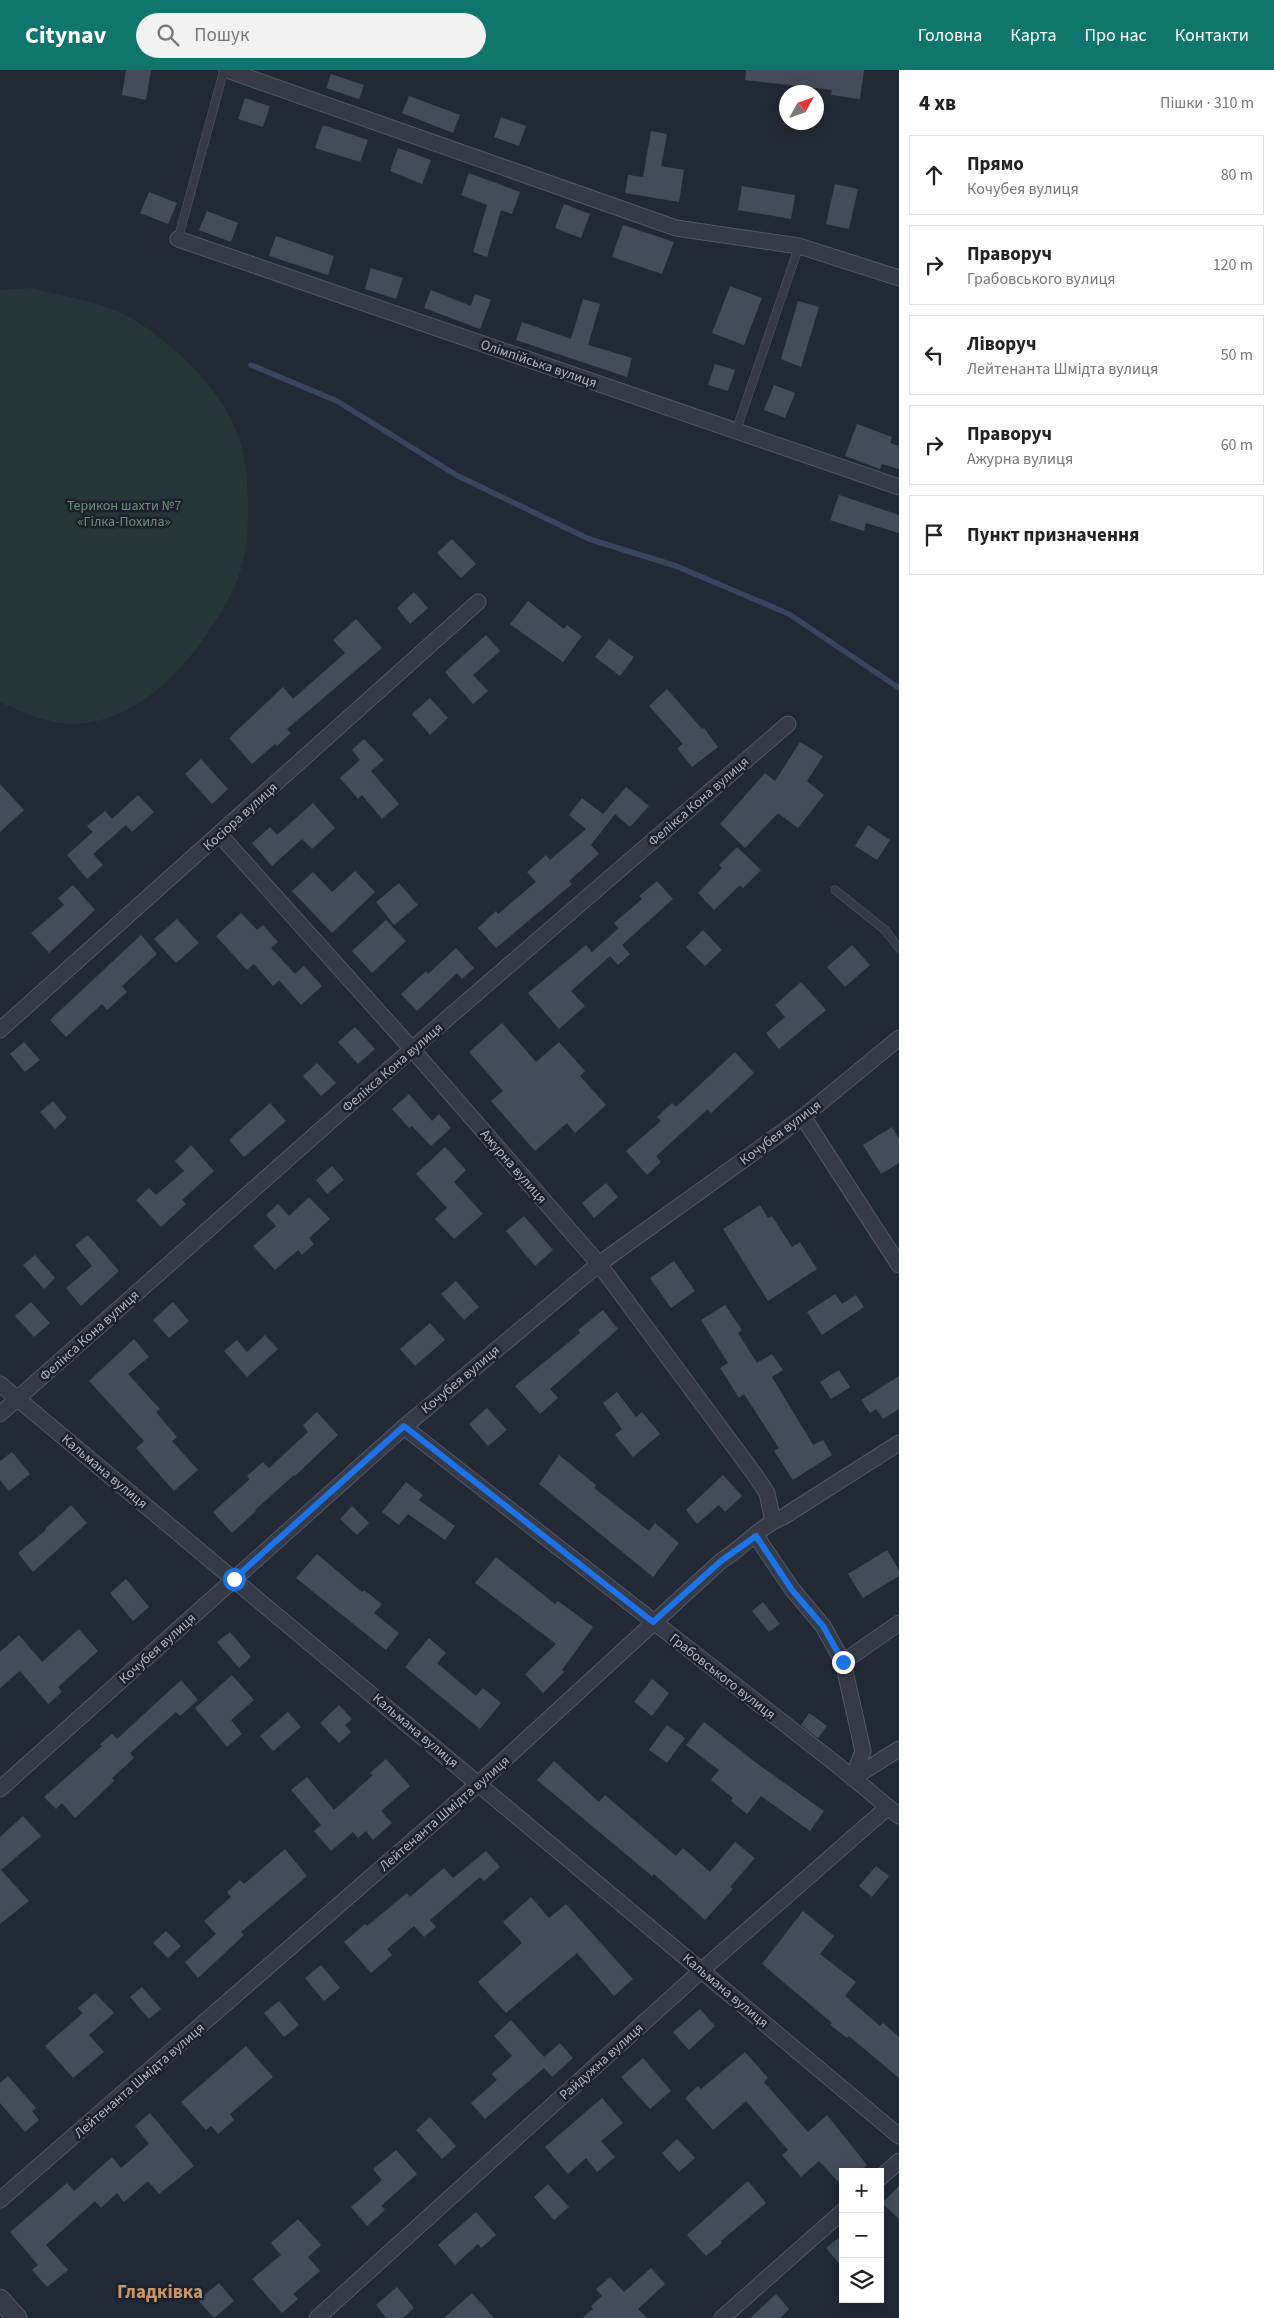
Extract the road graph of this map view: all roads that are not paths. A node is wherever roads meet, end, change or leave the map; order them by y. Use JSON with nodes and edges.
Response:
{"nodes":[{"id":1,"x":225,"y":70,"type":"edge"},
{"id":2,"x":178,"y":239,"type":"joint"},
{"id":3,"x":799,"y":246,"type":"junction"},
{"id":4,"x":899,"y":278,"type":"edge"},
{"id":5,"x":736,"y":431,"type":"junction"},
{"id":6,"x":899,"y":487,"type":"edge"},
{"id":7,"x":478,"y":602,"type":"dead end"},
{"id":8,"x":788,"y":724,"type":"dead end"},
{"id":9,"x":220,"y":835,"type":"junction"},
{"id":10,"x":835,"y":890,"type":"dead end"},
{"id":11,"x":899,"y":948,"type":"edge"},
{"id":12,"x":0,"y":1030,"type":"edge"},
{"id":13,"x":899,"y":1038,"type":"edge"},
{"id":14,"x":412,"y":1049,"type":"junction"},
{"id":15,"x":802,"y":1117,"type":"junction"},
{"id":16,"x":599,"y":1264,"type":"junction"},
{"id":17,"x":899,"y":1265,"type":"edge"},
{"id":18,"x":0,"y":1384,"type":"edge"},
{"id":19,"x":18,"y":1399,"type":"junction"},
{"id":20,"x":0,"y":1414,"type":"edge"},
{"id":21,"x":404,"y":1426,"type":"junction"},
{"id":22,"x":899,"y":1443,"type":"edge"},
{"id":23,"x":773,"y":1521,"type":"junction"},
{"id":24,"x":756,"y":1536,"type":"junction"},
{"id":25,"x":234,"y":1579,"type":"junction"},
{"id":26,"x":653,"y":1622,"type":"junction"},
{"id":27,"x":899,"y":1623,"type":"edge"},
{"id":28,"x":843,"y":1662,"type":"junction"},
{"id":29,"x":899,"y":1748,"type":"edge"},
{"id":30,"x":853,"y":1778,"type":"junction"},
{"id":31,"x":479,"y":1783,"type":"junction"},
{"id":32,"x":0,"y":1789,"type":"edge"},
{"id":33,"x":893,"y":1811,"type":"edge"},
{"id":34,"x":702,"y":1970,"type":"junction"},
{"id":35,"x":899,"y":2136,"type":"edge"},
{"id":36,"x":899,"y":2162,"type":"edge"},
{"id":37,"x":884,"y":2175,"type":"edge"},
{"id":38,"x":0,"y":2200,"type":"edge"},
{"id":39,"x":841,"y":2213,"type":"edge"},
{"id":40,"x":0,"y":2299,"type":"edge"},
{"id":41,"x":17,"y":2318,"type":"edge"},
{"id":42,"x":317,"y":2318,"type":"edge"},
{"id":43,"x":722,"y":2318,"type":"edge"}],
"edges":[{"from":1,"to":2,"type":"lane"},
{"from":1,"to":3,"type":"street"},
{"from":2,"to":5,"type":"street","name":"Олімпійська вулиця"},
{"from":3,"to":4,"type":"street"},
{"from":3,"to":5,"type":"lane"},
{"from":5,"to":6,"type":"street","name":"Олімпійська вулиця"},
{"from":7,"to":9,"type":"street","name":"Косіора вулиця"},
{"from":8,"to":14,"type":"street","name":"Фелікса Кона вулиця"},
{"from":9,"to":12,"type":"street","name":"Косіора вулиця"},
{"from":9,"to":14,"type":"street","name":"Ажурна вулиця"},
{"from":10,"to":11,"type":"lane"},
{"from":13,"to":15,"type":"street","name":"Кочубея вулиця"},
{"from":14,"to":16,"type":"street","name":"Ажурна вулиця"},
{"from":14,"to":19,"type":"street","name":"Фелікса Кона вулиця"},
{"from":15,"to":16,"type":"street","name":"Кочубея вулиця"},
{"from":15,"to":17,"type":"street"},
{"from":16,"to":21,"type":"street","name":"Кочубея вулиця"},
{"from":16,"to":23,"type":"street","name":"Ажурна вулиця"},
{"from":18,"to":19,"type":"street","name":"Кальмана вулиця"},
{"from":19,"to":20,"type":"street","name":"Фелікса Кона вулиця"},
{"from":19,"to":25,"type":"street","name":"Кальмана вулиця"},
{"from":21,"to":25,"type":"street","name":"Кочубея вулиця"},
{"from":21,"to":26,"type":"street","name":"Грабовського вулиця"},
{"from":22,"to":23,"type":"street","name":"Лейтенанта Шмідта вулиця"},
{"from":23,"to":24,"type":"street","name":"Лейтенанта Шмідта вулиця"},
{"from":24,"to":26,"type":"street","name":"Лейтенанта Шмідта вулиця"},
{"from":24,"to":28,"type":"street"},
{"from":25,"to":31,"type":"street","name":"Кальмана вулиця"},
{"from":25,"to":32,"type":"street","name":"Кочубея вулиця"},
{"from":26,"to":30,"type":"street","name":"Грабовського вулиця"},
{"from":26,"to":31,"type":"street","name":"Лейтенанта Шмідта вулиця"},
{"from":27,"to":28,"type":"street"},
{"from":28,"to":30,"type":"street"},
{"from":29,"to":30,"type":"street"},
{"from":30,"to":33,"type":"street","name":"Грабовського вулиця"},
{"from":31,"to":34,"type":"street","name":"Кальмана вулиця"},
{"from":31,"to":38,"type":"street","name":"Лейтенанта Шмідта вулиця"},
{"from":33,"to":34,"type":"street","name":"Райдужна вулиця"},
{"from":34,"to":35,"type":"street","name":"Кальмана вулиця"},
{"from":34,"to":42,"type":"street","name":"Райдужна вулиця"},
{"from":36,"to":37,"type":"street"},
{"from":39,"to":43,"type":"street"},
{"from":40,"to":41,"type":"street"}]}
